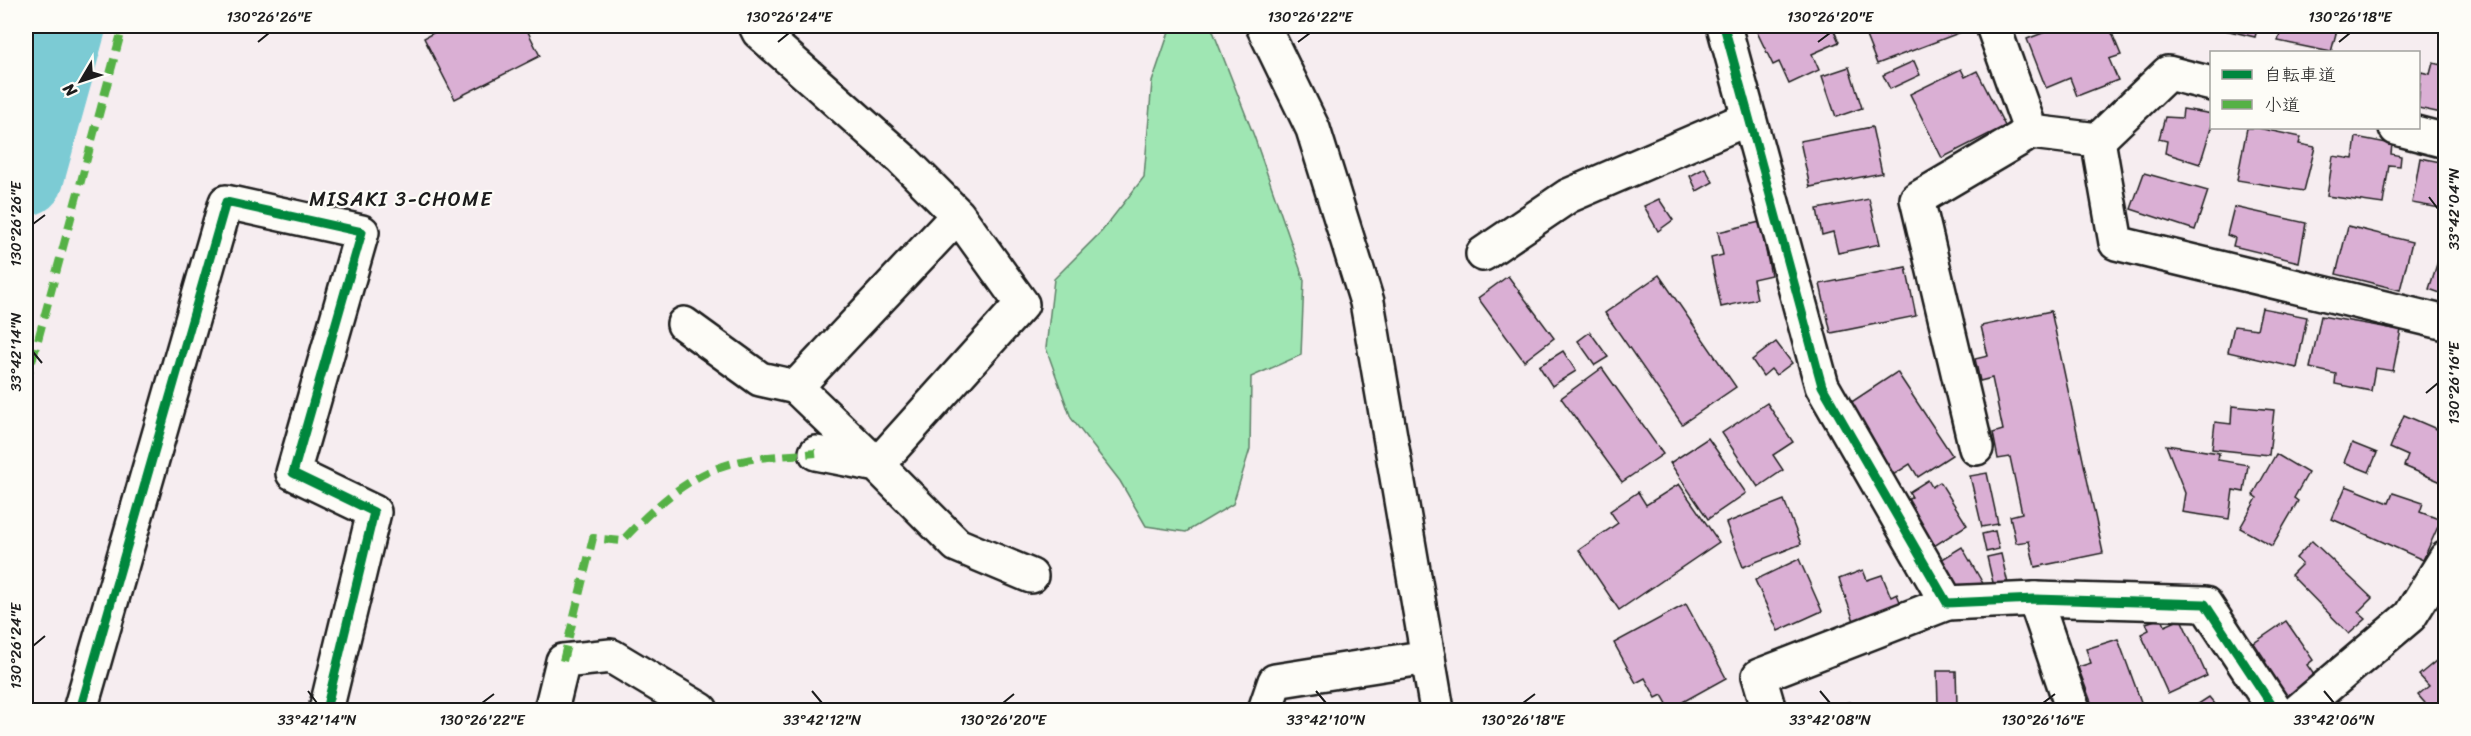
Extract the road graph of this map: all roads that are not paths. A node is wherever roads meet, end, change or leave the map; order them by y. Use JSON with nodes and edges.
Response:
{"nodes":[{"id":1,"x":756,"y":26,"type":"edge"},
{"id":2,"x":1263,"y":26,"type":"edge"},
{"id":3,"x":1724,"y":26,"type":"edge"},
{"id":4,"x":1993,"y":26,"type":"edge"},
{"id":5,"x":2210,"y":84,"type":"edge"},
{"id":6,"x":1749,"y":118,"type":"junction"},
{"id":7,"x":2400,"y":129,"type":"edge"},
{"id":8,"x":2031,"y":132,"type":"junction"},
{"id":9,"x":2098,"y":140,"type":"junction"},
{"id":10,"x":2445,"y":141,"type":"edge"},
{"id":11,"x":958,"y":215,"type":"junction"},
{"id":12,"x":1484,"y":254,"type":"dead end"},
{"id":13,"x":2445,"y":323,"type":"edge"},
{"id":14,"x":684,"y":324,"type":"dead end"},
{"id":15,"x":796,"y":387,"type":"junction"},
{"id":16,"x":1976,"y":448,"type":"dead end"},
{"id":17,"x":816,"y":453,"type":"dead end"},
{"id":18,"x":878,"y":465,"type":"junction"},
{"id":19,"x":2445,"y":558,"type":"edge"},
{"id":20,"x":1031,"y":576,"type":"dead end"},
{"id":21,"x":2036,"y":599,"type":"junction"},
{"id":22,"x":1947,"y":603,"type":"junction"},
{"id":23,"x":1428,"y":657,"type":"junction"},
{"id":24,"x":80,"y":711,"type":"edge"},
{"id":25,"x":326,"y":711,"type":"edge"},
{"id":26,"x":551,"y":711,"type":"edge"},
{"id":27,"x":701,"y":711,"type":"edge"},
{"id":28,"x":1265,"y":711,"type":"edge"},
{"id":29,"x":1437,"y":711,"type":"edge"},
{"id":30,"x":1769,"y":711,"type":"edge"},
{"id":31,"x":2073,"y":711,"type":"edge"},
{"id":32,"x":2275,"y":711,"type":"edge"},
{"id":33,"x":2299,"y":711,"type":"edge"}],
"edges":[{"from":1,"to":11,"type":"street"},
{"from":2,"to":23,"type":"street"},
{"from":3,"to":6,"type":"street"},
{"from":4,"to":8,"type":"street"},
{"from":5,"to":9,"type":"street"},
{"from":6,"to":12,"type":"street"},
{"from":6,"to":22,"type":"street"},
{"from":7,"to":10,"type":"street"},
{"from":8,"to":9,"type":"street"},
{"from":8,"to":16,"type":"street"},
{"from":9,"to":13,"type":"street"},
{"from":11,"to":15,"type":"street"},
{"from":11,"to":18,"type":"street"},
{"from":14,"to":15,"type":"street"},
{"from":15,"to":18,"type":"street"},
{"from":17,"to":18,"type":"street"},
{"from":18,"to":20,"type":"street"},
{"from":19,"to":33,"type":"street"},
{"from":21,"to":22,"type":"street"},
{"from":21,"to":31,"type":"street"},
{"from":21,"to":32,"type":"street"},
{"from":22,"to":30,"type":"street"},
{"from":23,"to":28,"type":"street"},
{"from":23,"to":29,"type":"street"},
{"from":24,"to":25,"type":"street"},
{"from":26,"to":27,"type":"street"}]}
